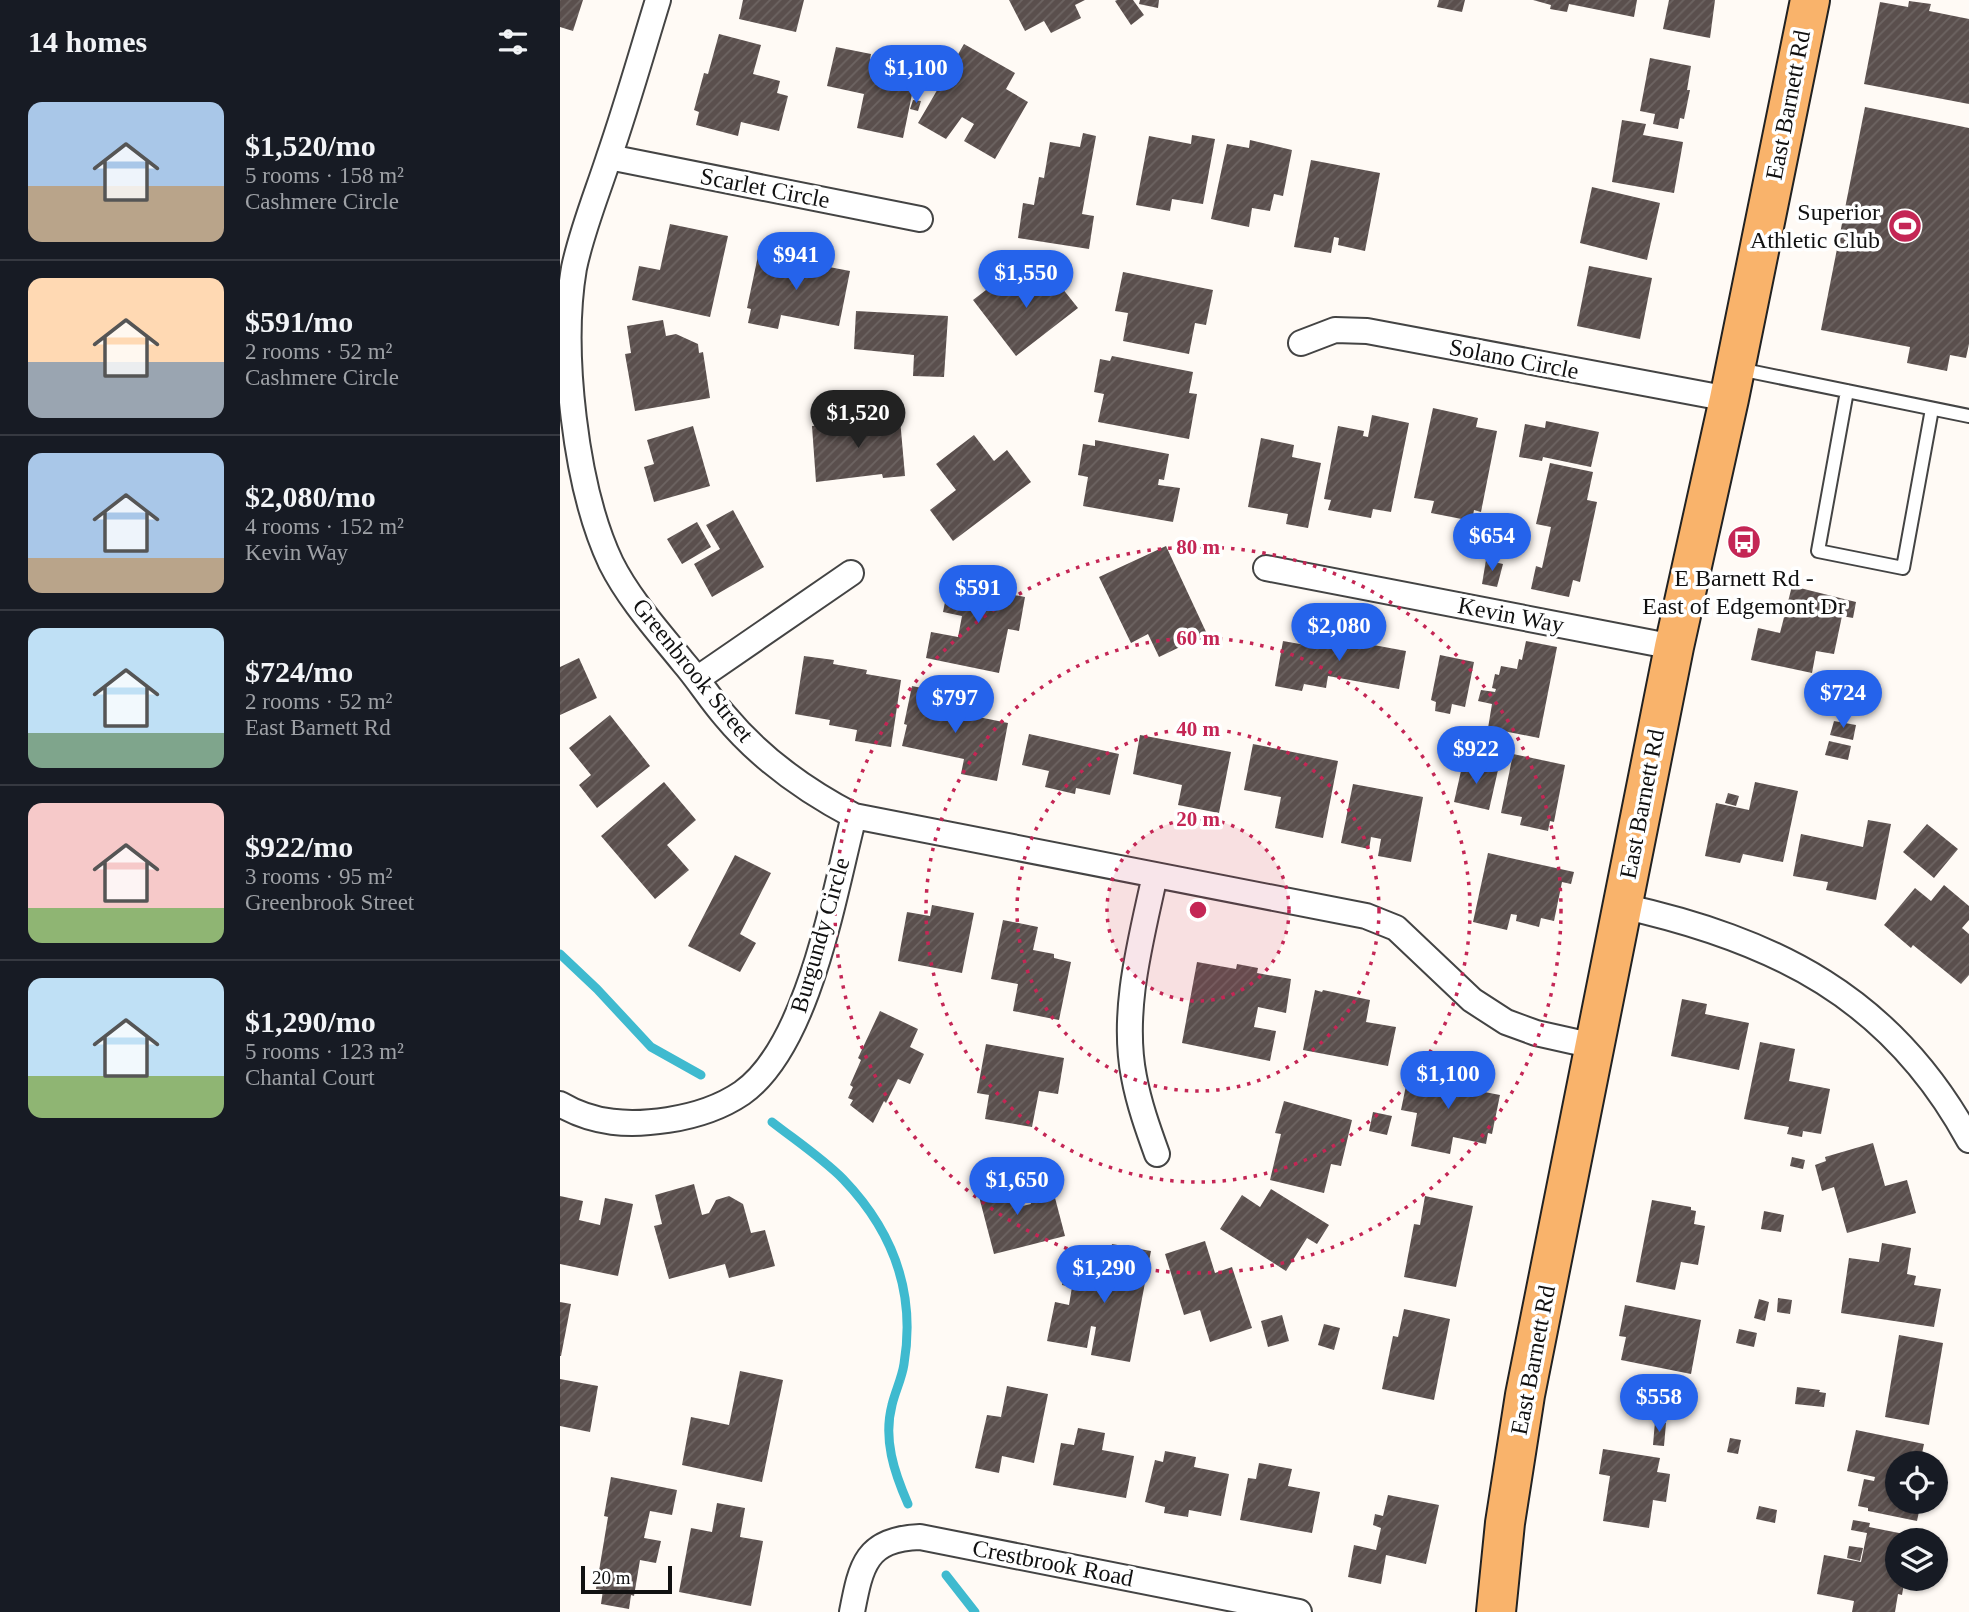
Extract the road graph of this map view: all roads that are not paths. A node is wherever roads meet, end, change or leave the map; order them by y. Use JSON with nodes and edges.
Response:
{"nodes":[{"id":1,"x":658,"y":0,"type":"edge"},
{"id":2,"x":1810,"y":0,"type":"edge"},
{"id":3,"x":609,"y":157,"type":"junction"},
{"id":4,"x":920,"y":219,"type":"dead end"},
{"id":5,"x":1301,"y":342,"type":"dead end"},
{"id":6,"x":1732,"y":384,"type":"junction"},
{"id":7,"x":1847,"y":391,"type":"junction"},
{"id":8,"x":1932,"y":408,"type":"junction"},
{"id":9,"x":1969,"y":416,"type":"edge"},
{"id":10,"x":1266,"y":568,"type":"dead end"},
{"id":11,"x":851,"y":573,"type":"dead end"},
{"id":12,"x":1674,"y":647,"type":"junction"},
{"id":13,"x":697,"y":679,"type":"junction"},
{"id":14,"x":854,"y":816,"type":"junction"},
{"id":15,"x":1155,"y":875,"type":"junction"},
{"id":16,"x":1622,"y":906,"type":"junction"},
{"id":17,"x":1594,"y":1046,"type":"junction"},
{"id":18,"x":560,"y":1104,"type":"edge"},
{"id":19,"x":1969,"y":1140,"type":"edge"},
{"id":20,"x":1157,"y":1154,"type":"dead end"},
{"id":21,"x":852,"y":1612,"type":"edge"},
{"id":22,"x":1298,"y":1612,"type":"edge"},
{"id":23,"x":1496,"y":1612,"type":"edge"}],
"edges":[{"from":1,"to":3,"type":"street","name":"Greenbrook Street"},
{"from":2,"to":6,"type":"main road","name":"East Barnett Rd"},
{"from":3,"to":4,"type":"street","name":"Scarlet Circle"},
{"from":3,"to":13,"type":"street","name":"Greenbrook Street"},
{"from":5,"to":6,"type":"street","name":"Solano Circle"},
{"from":6,"to":7,"type":"lane"},
{"from":6,"to":12,"type":"main road","name":"East Barnett Rd"},
{"from":7,"to":8,"type":"lane"},
{"from":7,"to":8,"type":"lane"},
{"from":8,"to":9,"type":"lane"},
{"from":10,"to":12,"type":"street","name":"Kevin Way"},
{"from":11,"to":13,"type":"street"},
{"from":12,"to":16,"type":"main road","name":"East Barnett Rd"},
{"from":13,"to":14,"type":"street","name":"Greenbrook Street"},
{"from":14,"to":15,"type":"street","name":"Greenbrook Street"},
{"from":14,"to":18,"type":"street","name":"Burgundy Circle"},
{"from":15,"to":17,"type":"street","name":"Greenbrook Street"},
{"from":15,"to":20,"type":"street"},
{"from":16,"to":17,"type":"main road","name":"East Barnett Rd"},
{"from":16,"to":19,"type":"street"},
{"from":17,"to":23,"type":"main road","name":"East Barnett Rd"},
{"from":21,"to":22,"type":"street","name":"Crestbrook Road"}]}
